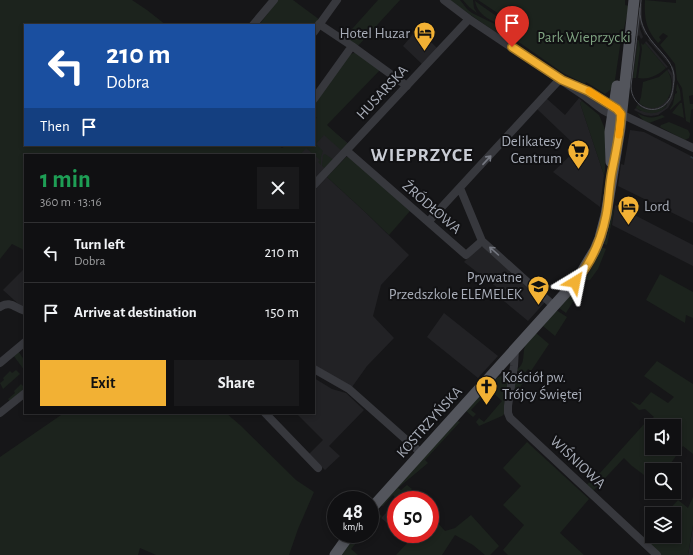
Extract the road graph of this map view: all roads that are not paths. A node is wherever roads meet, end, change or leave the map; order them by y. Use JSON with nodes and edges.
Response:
{"nodes":[{"id":1,"x":274,"y":0,"type":"edge"},
{"id":2,"x":337,"y":0,"type":"edge"},
{"id":3,"x":444,"y":0,"type":"edge"},
{"id":4,"x":634,"y":0,"type":"edge"},
{"id":5,"x":470,"y":19,"type":"junction"},
{"id":6,"x":254,"y":24,"type":"edge"},
{"id":7,"x":319,"y":24,"type":"junction"},
{"id":8,"x":315,"y":30,"type":"edge"},
{"id":9,"x":352,"y":46,"type":"junction"},
{"id":10,"x":561,"y":80,"type":"junction"},
{"id":11,"x":407,"y":86,"type":"junction"},
{"id":12,"x":315,"y":98,"type":"edge"},
{"id":13,"x":616,"y":112,"type":"junction"},
{"id":14,"x":693,"y":148,"type":"edge"},
{"id":15,"x":347,"y":151,"type":"junction"},
{"id":16,"x":315,"y":184,"type":"edge"},
{"id":17,"x":460,"y":188,"type":"junction"},
{"id":18,"x":429,"y":221,"type":"junction"},
{"id":19,"x":482,"y":241,"type":"junction"},
{"id":20,"x":554,"y":306,"type":"junction"},
{"id":21,"x":0,"y":307,"type":"edge"},
{"id":22,"x":24,"y":311,"type":"edge"},
{"id":23,"x":24,"y":343,"type":"edge"},
{"id":24,"x":515,"y":349,"type":"junction"},
{"id":25,"x":0,"y":363,"type":"edge"},
{"id":26,"x":502,"y":363,"type":"junction"},
{"id":27,"x":315,"y":370,"type":"edge"},
{"id":28,"x":512,"y":377,"type":"junction"},
{"id":29,"x":24,"y":394,"type":"edge"},
{"id":30,"x":0,"y":413,"type":"edge"},
{"id":31,"x":266,"y":414,"type":"edge"},
{"id":32,"x":421,"y":453,"type":"junction"},
{"id":33,"x":318,"y":468,"type":"dead end"},
{"id":34,"x":379,"y":500,"type":"edge"},
{"id":35,"x":344,"y":543,"type":"edge"},
{"id":36,"x":335,"y":555,"type":"edge"},
{"id":37,"x":657,"y":555,"type":"edge"}],
"edges":[{"from":1,"to":6,"type":"street"},
{"from":2,"to":7,"type":"street"},
{"from":3,"to":5,"type":"street"},
{"from":4,"to":13,"type":"main road","name":"KOSTRZYŃSKA"},
{"from":5,"to":10,"type":"street"},
{"from":5,"to":11,"type":"street","name":"HUSARSKA"},
{"from":7,"to":8,"type":"street"},
{"from":7,"to":9,"type":"street"},
{"from":9,"to":11,"type":"street"},
{"from":9,"to":12,"type":"street"},
{"from":10,"to":13,"type":"street"},
{"from":17,"to":10,"type":"street","one_way":true},
{"from":11,"to":15,"type":"street","name":"HUSARSKA"},
{"from":13,"to":14,"type":"street"},
{"from":13,"to":20,"type":"main road","name":"KOSTRZYŃSKA"},
{"from":15,"to":16,"type":"street","name":"HUSARSKA"},
{"from":15,"to":18,"type":"street","name":"ŹRÓDŁOWA"},
{"from":17,"to":18,"type":"street"},
{"from":17,"to":19,"type":"street","name":"ŹRÓDŁOWA"},
{"from":18,"to":19,"type":"street","name":"ŹRÓDŁOWA"},
{"from":20,"to":19,"type":"street","name":"ŹRÓDŁOWA","one_way":true},
{"from":20,"to":24,"type":"main road","name":"KOSTRZYŃSKA"},
{"from":21,"to":22,"type":"street"},
{"from":23,"to":25,"type":"street"},
{"from":24,"to":26,"type":"main road","name":"KOSTRZYŃSKA"},
{"from":24,"to":28,"type":"street","name":"WIŚNIOWA"},
{"from":26,"to":28,"type":"street"},
{"from":26,"to":32,"type":"main road","name":"KOSTRZYŃSKA"},
{"from":27,"to":32,"type":"street"},
{"from":28,"to":37,"type":"street","name":"WIŚNIOWA"},
{"from":29,"to":30,"type":"street"},
{"from":31,"to":33,"type":"street"},
{"from":32,"to":34,"type":"main road","name":"KOSTRZYŃSKA"},
{"from":35,"to":36,"type":"main road"}]}
